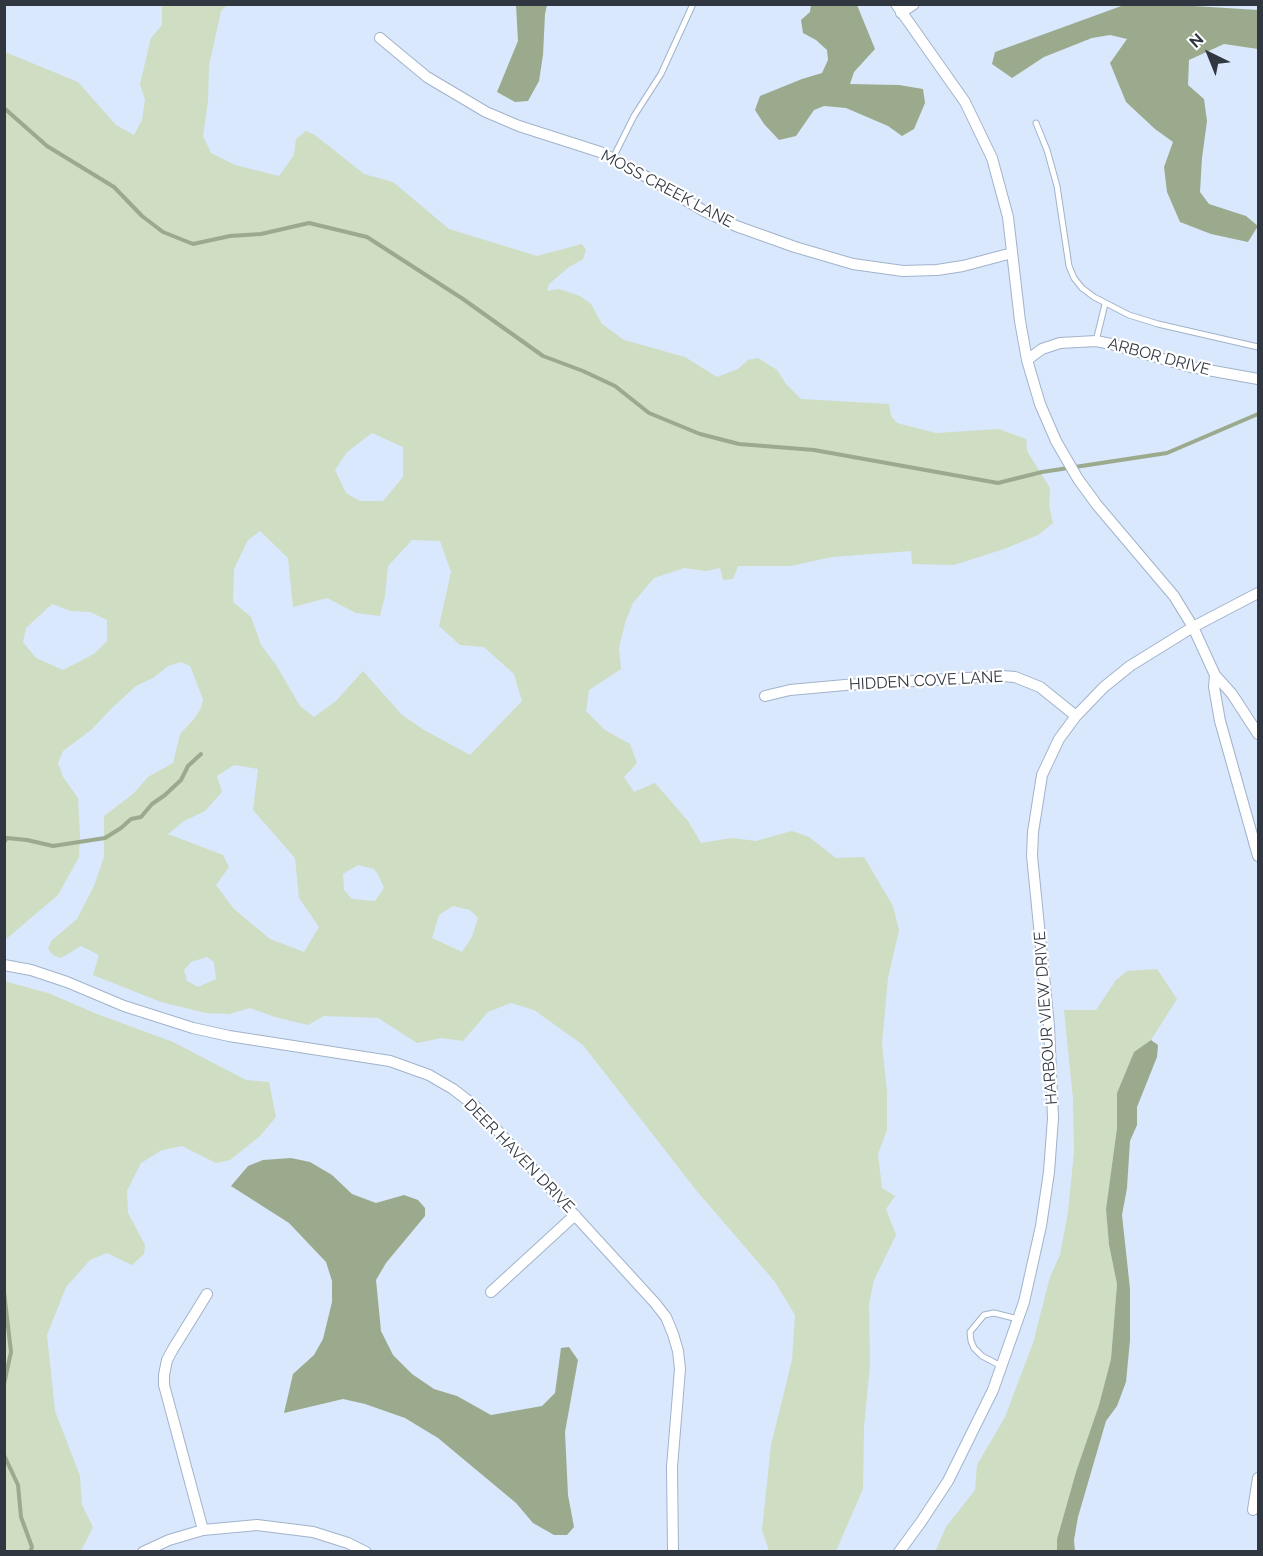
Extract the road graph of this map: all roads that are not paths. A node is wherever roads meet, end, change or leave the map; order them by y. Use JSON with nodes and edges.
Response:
{"nodes":[{"id":1,"x":693,"y":4,"type":"edge"},
{"id":2,"x":914,"y":4,"type":"edge"},
{"id":3,"x":899,"y":9,"type":"edge"},
{"id":4,"x":380,"y":38,"type":"dead end"},
{"id":5,"x":1036,"y":123,"type":"dead end"},
{"id":6,"x":613,"y":158,"type":"junction"},
{"id":7,"x":1012,"y":253,"type":"junction"},
{"id":8,"x":1105,"y":304,"type":"junction"},
{"id":9,"x":1096,"y":341,"type":"junction"},
{"id":10,"x":1258,"y":347,"type":"edge"},
{"id":11,"x":1027,"y":360,"type":"junction"},
{"id":12,"x":1258,"y":379,"type":"edge"},
{"id":13,"x":1258,"y":593,"type":"edge"},
{"id":14,"x":1193,"y":627,"type":"junction"},
{"id":15,"x":1215,"y":675,"type":"junction"},
{"id":16,"x":765,"y":696,"type":"dead end"},
{"id":17,"x":1076,"y":716,"type":"junction"},
{"id":18,"x":1258,"y":734,"type":"edge"},
{"id":19,"x":1258,"y":856,"type":"edge"},
{"id":20,"x":4,"y":965,"type":"edge"},
{"id":21,"x":575,"y":1215,"type":"junction"},
{"id":22,"x":491,"y":1292,"type":"dead end"},
{"id":23,"x":207,"y":1294,"type":"dead end"},
{"id":24,"x":1018,"y":1319,"type":"junction"},
{"id":25,"x":1003,"y":1367,"type":"junction"},
{"id":26,"x":1258,"y":1478,"type":"edge"},
{"id":27,"x":1253,"y":1510,"type":"dead end"},
{"id":28,"x":203,"y":1530,"type":"junction"},
{"id":29,"x":142,"y":1551,"type":"edge"},
{"id":30,"x":366,"y":1551,"type":"edge"},
{"id":31,"x":673,"y":1551,"type":"edge"},
{"id":32,"x":899,"y":1551,"type":"edge"}],
"edges":[{"from":1,"to":6,"type":"lane"},
{"from":2,"to":3,"type":"street"},
{"from":3,"to":7,"type":"street"},
{"from":4,"to":6,"type":"street","name":"MOSS CREEK LANE"},
{"from":5,"to":8,"type":"lane"},
{"from":6,"to":7,"type":"street","name":"MOSS CREEK LANE"},
{"from":7,"to":11,"type":"street"},
{"from":8,"to":9,"type":"lane"},
{"from":8,"to":10,"type":"lane"},
{"from":9,"to":11,"type":"street","name":"ARBOR DRIVE"},
{"from":9,"to":12,"type":"street","name":"ARBOR DRIVE"},
{"from":11,"to":14,"type":"street"},
{"from":13,"to":14,"type":"street","name":"HARBOUR VIEW DRIVE"},
{"from":14,"to":15,"type":"street"},
{"from":14,"to":17,"type":"street","name":"HARBOUR VIEW DRIVE"},
{"from":15,"to":18,"type":"street"},
{"from":15,"to":19,"type":"street"},
{"from":16,"to":17,"type":"street","name":"HIDDEN COVE LANE"},
{"from":17,"to":24,"type":"street","name":"HARBOUR VIEW DRIVE"},
{"from":20,"to":21,"type":"street","name":"DEER HAVEN DRIVE"},
{"from":21,"to":22,"type":"street"},
{"from":21,"to":31,"type":"street","name":"DEER HAVEN DRIVE"},
{"from":23,"to":28,"type":"street"},
{"from":24,"to":25,"type":"street","name":"HARBOUR VIEW DRIVE"},
{"from":24,"to":25,"type":"lane"},
{"from":25,"to":32,"type":"street","name":"HARBOUR VIEW DRIVE"},
{"from":26,"to":27,"type":"street"},
{"from":28,"to":29,"type":"street"},
{"from":28,"to":30,"type":"street"}]}
